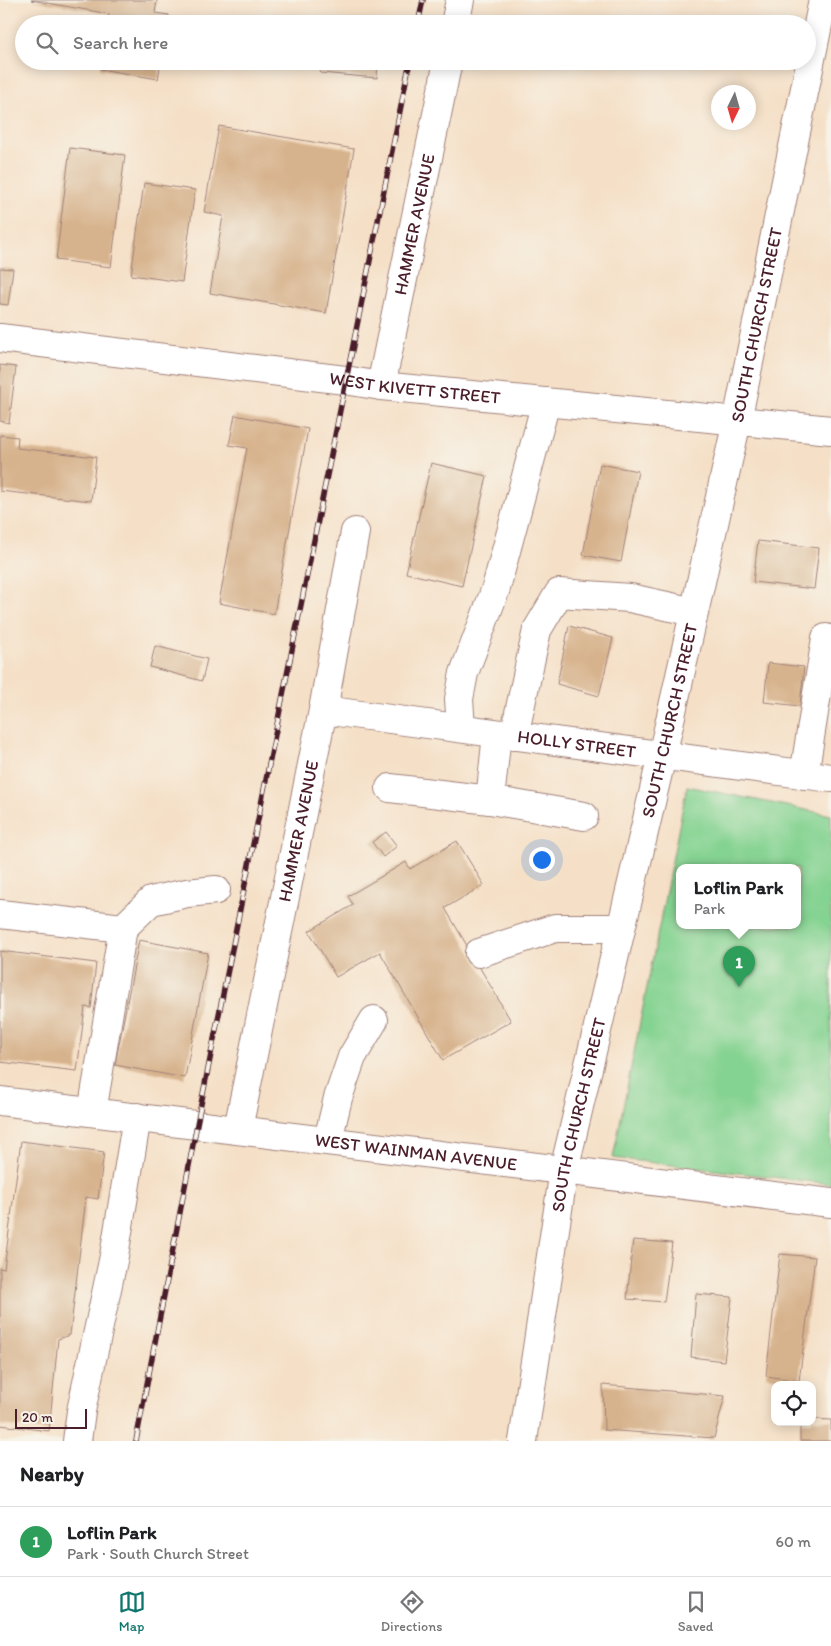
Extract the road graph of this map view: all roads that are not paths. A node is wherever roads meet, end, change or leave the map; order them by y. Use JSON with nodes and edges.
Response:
{"nodes":[{"id":1,"x":460,"y":0,"type":"edge"},
{"id":2,"x":823,"y":0,"type":"edge"},
{"id":3,"x":457,"y":15,"type":"edge"},
{"id":4,"x":816,"y":34,"type":"edge"},
{"id":5,"x":446,"y":70,"type":"edge"},
{"id":6,"x":809,"y":70,"type":"edge"},
{"id":7,"x":0,"y":338,"type":"edge"},
{"id":8,"x":381,"y":386,"type":"junction"},
{"id":9,"x":546,"y":402,"type":"junction"},
{"id":10,"x":737,"y":421,"type":"junction"},
{"id":11,"x":831,"y":430,"type":"edge"},
{"id":12,"x":355,"y":532,"type":"dead end"},
{"id":13,"x":694,"y":612,"type":"junction"},
{"id":14,"x":826,"y":638,"type":"dead end"},
{"id":15,"x":323,"y":710,"type":"junction"},
{"id":16,"x":461,"y":728,"type":"junction"},
{"id":17,"x":506,"y":735,"type":"junction"},
{"id":18,"x":662,"y":756,"type":"junction"},
{"id":19,"x":804,"y":775,"type":"junction"},
{"id":20,"x":831,"y":778,"type":"edge"},
{"id":21,"x":390,"y":788,"type":"dead end"},
{"id":22,"x":490,"y":800,"type":"junction"},
{"id":23,"x":584,"y":816,"type":"dead end"},
{"id":24,"x":216,"y":890,"type":"dead end"},
{"id":25,"x":0,"y":914,"type":"edge"},
{"id":26,"x":123,"y":928,"type":"junction"},
{"id":27,"x":621,"y":928,"type":"junction"},
{"id":28,"x":480,"y":953,"type":"dead end"},
{"id":29,"x":374,"y":1020,"type":"dead end"},
{"id":30,"x":0,"y":1101,"type":"edge"},
{"id":31,"x":92,"y":1112,"type":"junction"},
{"id":32,"x":137,"y":1117,"type":"junction"},
{"id":33,"x":238,"y":1129,"type":"junction"},
{"id":34,"x":328,"y":1140,"type":"junction"},
{"id":35,"x":564,"y":1170,"type":"junction"},
{"id":36,"x":831,"y":1203,"type":"edge"},
{"id":37,"x":77,"y":1441,"type":"edge"},
{"id":38,"x":523,"y":1441,"type":"edge"}],
"edges":[{"from":1,"to":3,"type":"street"},
{"from":2,"to":4,"type":"street","name":"SOUTH CHURCH STREET"},
{"from":5,"to":8,"type":"street","name":"HAMMER AVENUE"},
{"from":6,"to":10,"type":"street","name":"SOUTH CHURCH STREET"},
{"from":7,"to":8,"type":"street","name":"WEST KIVETT STREET"},
{"from":8,"to":9,"type":"street","name":"WEST KIVETT STREET"},
{"from":9,"to":10,"type":"street","name":"WEST KIVETT STREET"},
{"from":9,"to":16,"type":"street"},
{"from":10,"to":11,"type":"street","name":"WEST KIVETT STREET"},
{"from":10,"to":13,"type":"street","name":"SOUTH CHURCH STREET"},
{"from":12,"to":15,"type":"street","name":"HAMMER AVENUE"},
{"from":13,"to":17,"type":"street"},
{"from":13,"to":18,"type":"street","name":"SOUTH CHURCH STREET"},
{"from":14,"to":19,"type":"street"},
{"from":15,"to":16,"type":"street","name":"HOLLY STREET"},
{"from":15,"to":33,"type":"street","name":"HAMMER AVENUE"},
{"from":16,"to":17,"type":"street","name":"HOLLY STREET"},
{"from":17,"to":18,"type":"street","name":"HOLLY STREET"},
{"from":17,"to":22,"type":"street"},
{"from":18,"to":19,"type":"street","name":"HOLLY STREET"},
{"from":18,"to":27,"type":"street","name":"SOUTH CHURCH STREET"},
{"from":19,"to":20,"type":"street","name":"HOLLY STREET"},
{"from":21,"to":22,"type":"street"},
{"from":22,"to":23,"type":"street"},
{"from":24,"to":26,"type":"street"},
{"from":25,"to":26,"type":"street"},
{"from":26,"to":31,"type":"street"},
{"from":27,"to":28,"type":"street"},
{"from":27,"to":35,"type":"street","name":"SOUTH CHURCH STREET"},
{"from":29,"to":34,"type":"street"},
{"from":30,"to":31,"type":"street","name":"WEST WAINMAN AVENUE"},
{"from":31,"to":32,"type":"street","name":"WEST WAINMAN AVENUE"},
{"from":32,"to":33,"type":"street","name":"WEST WAINMAN AVENUE"},
{"from":32,"to":37,"type":"street"},
{"from":33,"to":34,"type":"street","name":"WEST WAINMAN AVENUE"},
{"from":34,"to":35,"type":"street","name":"WEST WAINMAN AVENUE"},
{"from":35,"to":36,"type":"street","name":"WEST WAINMAN AVENUE"},
{"from":35,"to":38,"type":"street","name":"SOUTH CHURCH STREET"}]}
